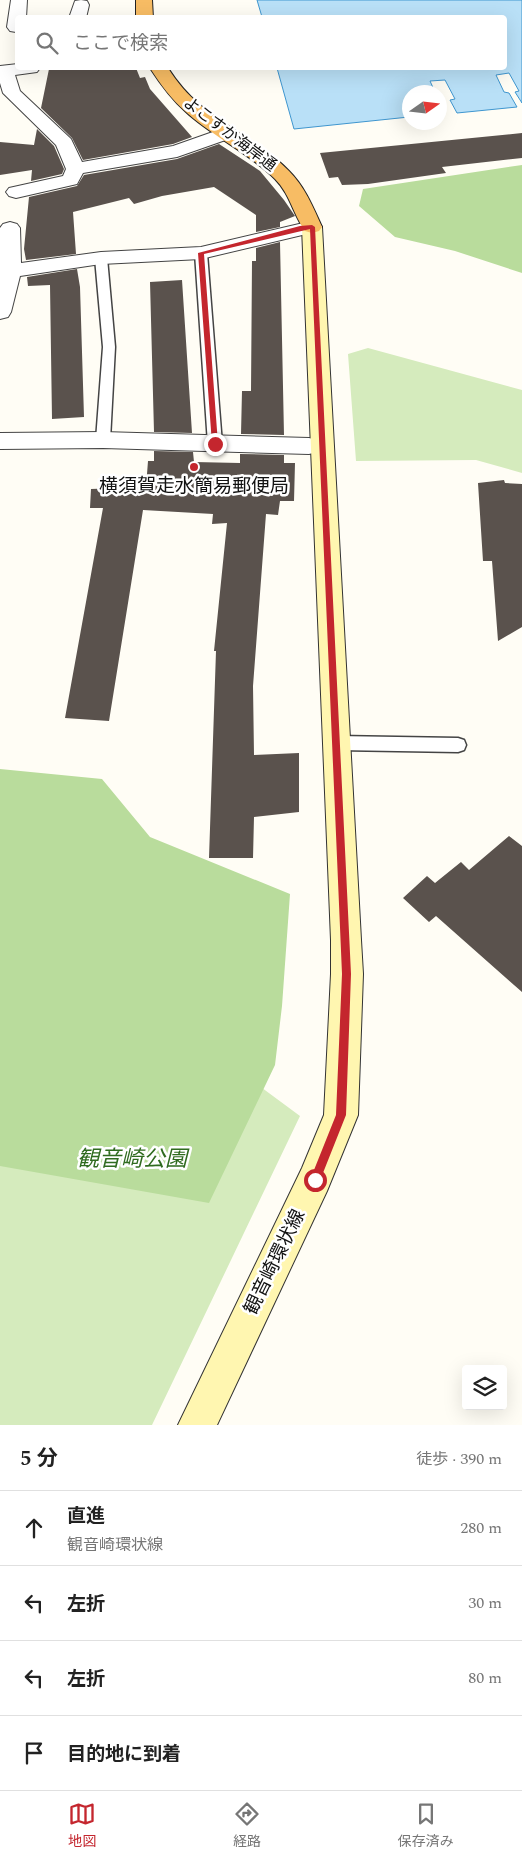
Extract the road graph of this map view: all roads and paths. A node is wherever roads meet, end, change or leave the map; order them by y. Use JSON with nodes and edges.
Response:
{"nodes":[{"id":1,"x":19,"y":0,"type":"edge"},
{"id":2,"x":144,"y":0,"type":"edge"},
{"id":3,"x":145,"y":15,"type":"edge"},
{"id":4,"x":11,"y":27,"type":"edge"},
{"id":5,"x":15,"y":69,"type":"edge"},
{"id":6,"x":2,"y":70,"type":"edge"},
{"id":7,"x":160,"y":70,"type":"edge"},
{"id":8,"x":227,"y":133,"type":"junction"},
{"id":9,"x":76,"y":169,"type":"junction"},
{"id":10,"x":16,"y":192,"type":"dead end"},
{"id":11,"x":312,"y":227,"type":"junction"},
{"id":12,"x":10,"y":228,"type":"dead end"},
{"id":13,"x":201,"y":253,"type":"junction"},
{"id":14,"x":101,"y":258,"type":"junction"},
{"id":15,"x":11,"y":270,"type":"junction"},
{"id":16,"x":0,"y":312,"type":"edge"},
{"id":17,"x":0,"y":440,"type":"edge"},
{"id":18,"x":104,"y":440,"type":"junction"},
{"id":19,"x":215,"y":444,"type":"junction"},
{"id":20,"x":309,"y":446,"type":"dead end"},
{"id":21,"x":337,"y":743,"type":"junction"},
{"id":22,"x":458,"y":745,"type":"dead end"},
{"id":23,"x":198,"y":1425,"type":"edge"}],
"edges":[{"from":1,"to":4,"type":"street"},
{"from":2,"to":3,"type":"highway"},
{"from":5,"to":6,"type":"street"},
{"from":6,"to":9,"type":"street"},
{"from":7,"to":8,"type":"highway","name":"よこすか海岸通"},
{"from":8,"to":9,"type":"street"},
{"from":8,"to":11,"type":"highway","name":"よこすか海岸通"},
{"from":9,"to":10,"type":"street"},
{"from":11,"to":13,"type":"street"},
{"from":11,"to":21,"type":"main road","name":"観音崎環状線"},
{"from":12,"to":15,"type":"street"},
{"from":13,"to":14,"type":"street"},
{"from":13,"to":19,"type":"lane"},
{"from":14,"to":15,"type":"street"},
{"from":14,"to":18,"type":"lane"},
{"from":15,"to":16,"type":"street"},
{"from":17,"to":18,"type":"street"},
{"from":18,"to":19,"type":"street"},
{"from":19,"to":20,"type":"street"},
{"from":21,"to":22,"type":"lane"},
{"from":21,"to":23,"type":"main road","name":"観音崎環状線"}]}
